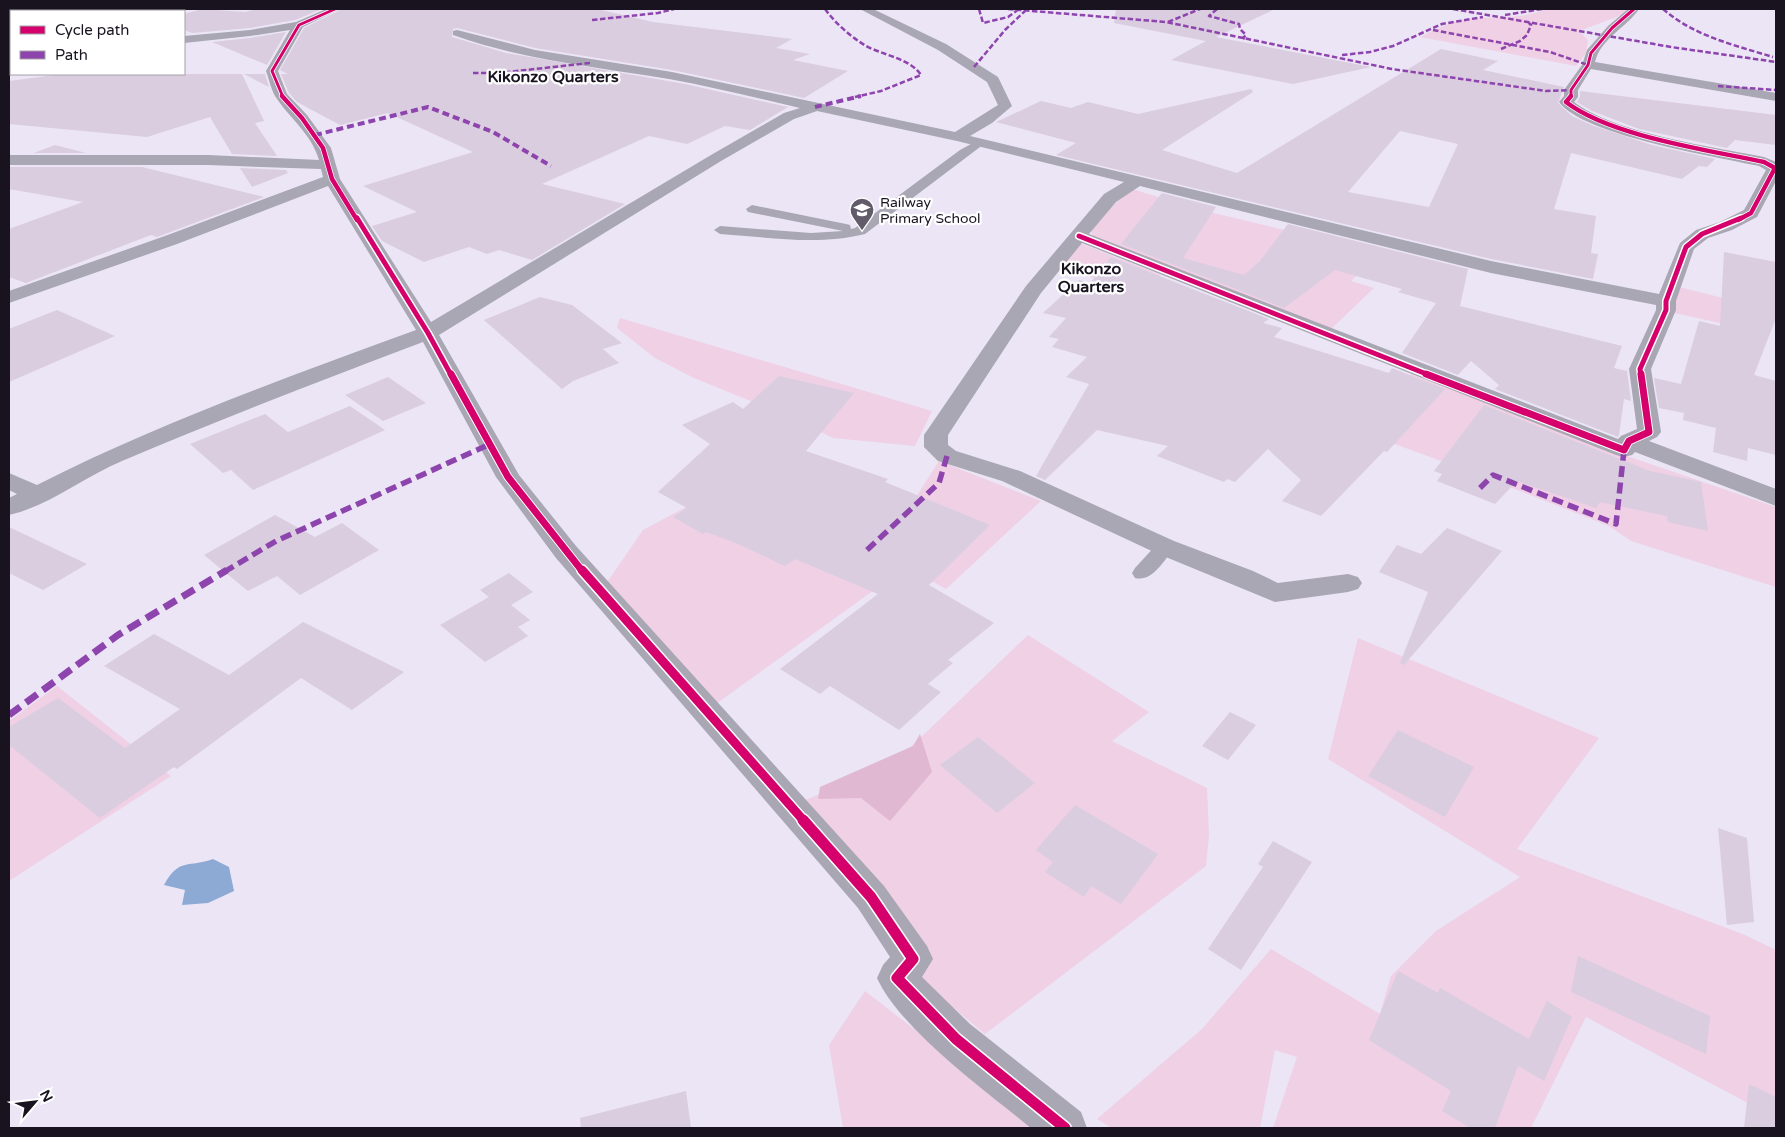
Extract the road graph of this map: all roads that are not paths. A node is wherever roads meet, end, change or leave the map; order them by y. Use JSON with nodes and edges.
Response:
{"nodes":[{"id":1,"x":335,"y":9,"type":"edge"},
{"id":2,"x":865,"y":9,"type":"edge"},
{"id":3,"x":1634,"y":9,"type":"edge"},
{"id":4,"x":299,"y":25,"type":"junction"},
{"id":5,"x":457,"y":33,"type":"dead end"},
{"id":6,"x":185,"y":38,"type":"edge"},
{"id":7,"x":1588,"y":65,"type":"junction"},
{"id":8,"x":1776,"y":97,"type":"edge"},
{"id":9,"x":815,"y":107,"type":"junction"},
{"id":10,"x":956,"y":137,"type":"junction"},
{"id":11,"x":980,"y":142,"type":"junction"},
{"id":12,"x":9,"y":160,"type":"edge"},
{"id":13,"x":330,"y":172,"type":"junction"},
{"id":14,"x":1137,"y":181,"type":"junction"},
{"id":15,"x":752,"y":209,"type":"dead end"},
{"id":16,"x":720,"y":230,"type":"dead end"},
{"id":17,"x":860,"y":231,"type":"junction"},
{"id":18,"x":1079,"y":236,"type":"junction"},
{"id":19,"x":9,"y":297,"type":"edge"},
{"id":20,"x":1666,"y":301,"type":"junction"},
{"id":21,"x":428,"y":333,"type":"junction"},
{"id":22,"x":1629,"y":441,"type":"junction"},
{"id":23,"x":9,"y":480,"type":"edge"},
{"id":24,"x":38,"y":495,"type":"junction"},
{"id":25,"x":1776,"y":498,"type":"edge"},
{"id":26,"x":9,"y":506,"type":"edge"},
{"id":27,"x":1165,"y":548,"type":"junction"},
{"id":28,"x":1142,"y":573,"type":"dead end"},
{"id":29,"x":1348,"y":583,"type":"dead end"},
{"id":30,"x":1065,"y":1128,"type":"edge"}],
"edges":[{"from":1,"to":4,"type":"street"},
{"from":2,"to":10,"type":"street"},
{"from":3,"to":7,"type":"street"},
{"from":4,"to":6,"type":"street"},
{"from":4,"to":13,"type":"street"},
{"from":5,"to":9,"type":"street"},
{"from":7,"to":8,"type":"street"},
{"from":7,"to":20,"type":"street"},
{"from":9,"to":10,"type":"street"},
{"from":9,"to":21,"type":"street"},
{"from":10,"to":11,"type":"street"},
{"from":11,"to":14,"type":"street"},
{"from":11,"to":17,"type":"lane"},
{"from":12,"to":13,"type":"street"},
{"from":13,"to":19,"type":"street"},
{"from":13,"to":21,"type":"street"},
{"from":14,"to":18,"type":"street"},
{"from":14,"to":20,"type":"street"},
{"from":15,"to":17,"type":"lane"},
{"from":16,"to":17,"type":"lane"},
{"from":18,"to":22,"type":"street"},
{"from":18,"to":27,"type":"street"},
{"from":20,"to":22,"type":"street"},
{"from":21,"to":24,"type":"street"},
{"from":21,"to":30,"type":"street"},
{"from":22,"to":25,"type":"street"},
{"from":23,"to":24,"type":"street"},
{"from":24,"to":26,"type":"street"},
{"from":27,"to":28,"type":"lane"},
{"from":27,"to":29,"type":"street"}]}
